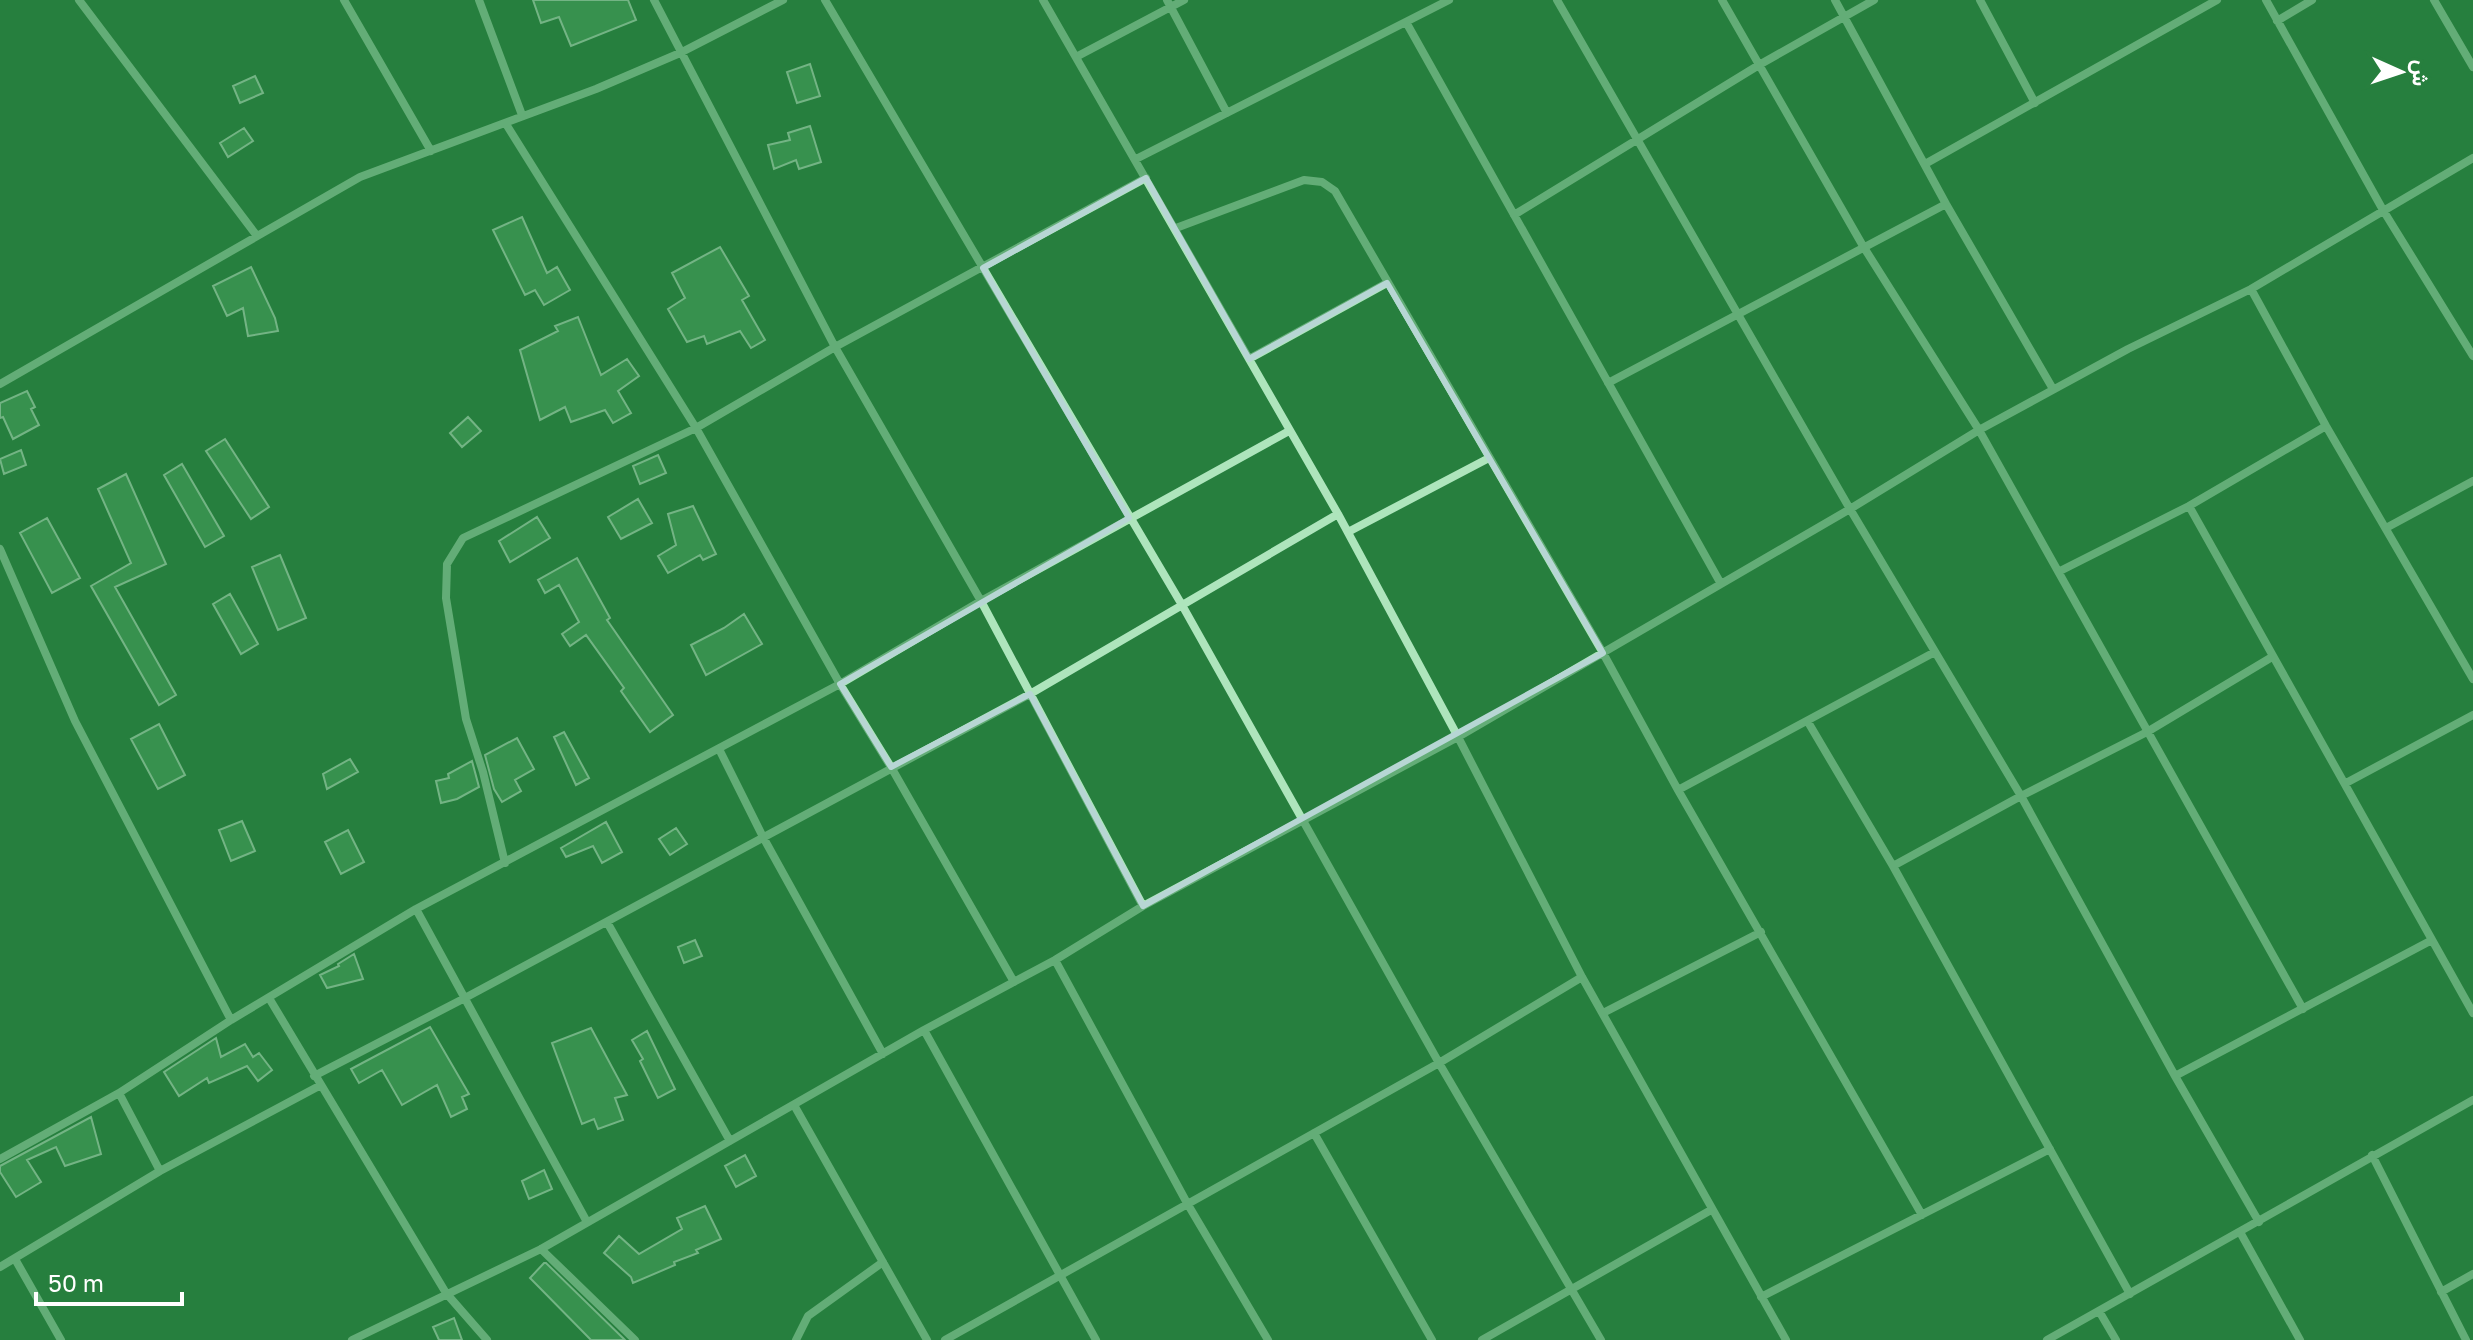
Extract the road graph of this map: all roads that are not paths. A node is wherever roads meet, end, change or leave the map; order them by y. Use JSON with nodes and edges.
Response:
{"nodes":[{"id":1,"x":79,"y":0,"type":"edge"},
{"id":2,"x":344,"y":0,"type":"edge"},
{"id":3,"x":479,"y":0,"type":"edge"},
{"id":4,"x":654,"y":0,"type":"edge"},
{"id":5,"x":783,"y":0,"type":"edge"},
{"id":6,"x":825,"y":0,"type":"edge"},
{"id":7,"x":1043,"y":0,"type":"edge"},
{"id":8,"x":1184,"y":0,"type":"edge"},
{"id":9,"x":1449,"y":0,"type":"edge"},
{"id":10,"x":1557,"y":0,"type":"edge"},
{"id":11,"x":1722,"y":0,"type":"edge"},
{"id":12,"x":1835,"y":0,"type":"edge"},
{"id":13,"x":1874,"y":0,"type":"edge"},
{"id":14,"x":1980,"y":0,"type":"edge"},
{"id":15,"x":2217,"y":0,"type":"edge"},
{"id":16,"x":2266,"y":0,"type":"edge"},
{"id":17,"x":2312,"y":0,"type":"edge"},
{"id":18,"x":2434,"y":0,"type":"edge"},
{"id":19,"x":1169,"y":4,"type":"edge"},
{"id":20,"x":1844,"y":16,"type":"junction"},
{"id":21,"x":2277,"y":21,"type":"junction"},
{"id":22,"x":1406,"y":22,"type":"junction"},
{"id":23,"x":680,"y":53,"type":"junction"},
{"id":24,"x":1076,"y":57,"type":"junction"},
{"id":25,"x":1759,"y":65,"type":"junction"},
{"id":26,"x":2473,"y":67,"type":"edge"},
{"id":27,"x":2035,"y":103,"type":"junction"},
{"id":28,"x":1227,"y":113,"type":"junction"},
{"id":29,"x":522,"y":115,"type":"junction"},
{"id":30,"x":506,"y":124,"type":"junction"},
{"id":31,"x":1637,"y":141,"type":"junction"},
{"id":32,"x":431,"y":151,"type":"junction"},
{"id":33,"x":2473,"y":158,"type":"edge"},
{"id":34,"x":1136,"y":159,"type":"junction"},
{"id":35,"x":1925,"y":164,"type":"junction"},
{"id":36,"x":1146,"y":178,"type":"junction"},
{"id":37,"x":1946,"y":204,"type":"junction"},
{"id":38,"x":2383,"y":210,"type":"junction"},
{"id":39,"x":1514,"y":215,"type":"junction"},
{"id":40,"x":1176,"y":228,"type":"junction"},
{"id":41,"x":257,"y":236,"type":"junction"},
{"id":42,"x":1863,"y":246,"type":"junction"},
{"id":43,"x":983,"y":268,"type":"junction"},
{"id":44,"x":1387,"y":283,"type":"junction"},
{"id":45,"x":2251,"y":289,"type":"junction"},
{"id":46,"x":1738,"y":314,"type":"junction"},
{"id":47,"x":835,"y":347,"type":"junction"},
{"id":48,"x":2473,"y":356,"type":"edge"},
{"id":49,"x":1249,"y":359,"type":"junction"},
{"id":50,"x":1608,"y":383,"type":"junction"},
{"id":51,"x":0,"y":384,"type":"edge"},
{"id":52,"x":2053,"y":389,"type":"junction"},
{"id":53,"x":2326,"y":426,"type":"junction"},
{"id":54,"x":696,"y":428,"type":"junction"},
{"id":55,"x":1979,"y":430,"type":"junction"},
{"id":56,"x":1289,"y":431,"type":"junction"},
{"id":57,"x":1489,"y":458,"type":"junction"},
{"id":58,"x":2473,"y":481,"type":"edge"},
{"id":59,"x":2189,"y":506,"type":"junction"},
{"id":60,"x":1850,"y":509,"type":"junction"},
{"id":61,"x":1338,"y":514,"type":"junction"},
{"id":62,"x":1129,"y":518,"type":"junction"},
{"id":63,"x":2386,"y":528,"type":"junction"},
{"id":64,"x":1348,"y":532,"type":"junction"},
{"id":65,"x":0,"y":549,"type":"edge"},
{"id":66,"x":2060,"y":571,"type":"junction"},
{"id":67,"x":1721,"y":584,"type":"junction"},
{"id":68,"x":981,"y":601,"type":"junction"},
{"id":69,"x":1182,"y":605,"type":"junction"},
{"id":70,"x":1603,"y":653,"type":"junction"},
{"id":71,"x":1933,"y":653,"type":"junction"},
{"id":72,"x":2272,"y":657,"type":"junction"},
{"id":73,"x":2473,"y":679,"type":"edge"},
{"id":74,"x":840,"y":684,"type":"junction"},
{"id":75,"x":1030,"y":694,"type":"junction"},
{"id":76,"x":2473,"y":715,"type":"edge"},
{"id":77,"x":1808,"y":722,"type":"junction"},
{"id":78,"x":2147,"y":732,"type":"junction"},
{"id":79,"x":1458,"y":737,"type":"junction"},
{"id":80,"x":719,"y":749,"type":"junction"},
{"id":81,"x":891,"y":767,"type":"junction"},
{"id":82,"x":2346,"y":783,"type":"junction"},
{"id":83,"x":1678,"y":790,"type":"junction"},
{"id":84,"x":2021,"y":796,"type":"junction"},
{"id":85,"x":1302,"y":820,"type":"junction"},
{"id":86,"x":763,"y":837,"type":"junction"},
{"id":87,"x":505,"y":863,"type":"junction"},
{"id":88,"x":1893,"y":866,"type":"junction"},
{"id":89,"x":1143,"y":906,"type":"junction"},
{"id":90,"x":416,"y":909,"type":"junction"},
{"id":91,"x":607,"y":922,"type":"junction"},
{"id":92,"x":1761,"y":932,"type":"junction"},
{"id":93,"x":2432,"y":940,"type":"junction"},
{"id":94,"x":1055,"y":960,"type":"junction"},
{"id":95,"x":1582,"y":977,"type":"junction"},
{"id":96,"x":1014,"y":982,"type":"junction"},
{"id":97,"x":269,"y":998,"type":"junction"},
{"id":98,"x":463,"y":999,"type":"junction"},
{"id":99,"x":2303,"y":1009,"type":"junction"},
{"id":100,"x":1603,"y":1013,"type":"junction"},
{"id":101,"x":2473,"y":1013,"type":"edge"},
{"id":102,"x":231,"y":1020,"type":"junction"},
{"id":103,"x":924,"y":1030,"type":"junction"},
{"id":104,"x":883,"y":1054,"type":"junction"},
{"id":105,"x":1439,"y":1063,"type":"junction"},
{"id":106,"x":314,"y":1076,"type":"junction"},
{"id":107,"x":2175,"y":1076,"type":"junction"},
{"id":108,"x":321,"y":1085,"type":"junction"},
{"id":109,"x":119,"y":1093,"type":"junction"},
{"id":110,"x":2473,"y":1100,"type":"edge"},
{"id":111,"x":794,"y":1105,"type":"junction"},
{"id":112,"x":1314,"y":1133,"type":"junction"},
{"id":113,"x":730,"y":1141,"type":"junction"},
{"id":114,"x":2050,"y":1149,"type":"junction"},
{"id":115,"x":2372,"y":1155,"type":"junction"},
{"id":116,"x":0,"y":1159,"type":"edge"},
{"id":117,"x":160,"y":1171,"type":"junction"},
{"id":118,"x":1187,"y":1203,"type":"junction"},
{"id":119,"x":1711,"y":1210,"type":"junction"},
{"id":120,"x":1922,"y":1215,"type":"junction"},
{"id":121,"x":587,"y":1222,"type":"junction"},
{"id":122,"x":2259,"y":1222,"type":"junction"},
{"id":123,"x":2240,"y":1232,"type":"junction"},
{"id":124,"x":541,"y":1249,"type":"junction"},
{"id":125,"x":15,"y":1259,"type":"junction"},
{"id":126,"x":883,"y":1262,"type":"junction"},
{"id":127,"x":0,"y":1267,"type":"edge"},
{"id":128,"x":2473,"y":1274,"type":"edge"},
{"id":129,"x":1058,"y":1275,"type":"junction"},
{"id":130,"x":1570,"y":1288,"type":"junction"},
{"id":131,"x":2441,"y":1292,"type":"junction"},
{"id":132,"x":446,"y":1293,"type":"junction"},
{"id":133,"x":2130,"y":1294,"type":"junction"},
{"id":134,"x":1761,"y":1297,"type":"junction"},
{"id":135,"x":2099,"y":1311,"type":"junction"},
{"id":136,"x":61,"y":1340,"type":"edge"},
{"id":137,"x":352,"y":1340,"type":"edge"},
{"id":138,"x":487,"y":1340,"type":"edge"},
{"id":139,"x":635,"y":1340,"type":"edge"},
{"id":140,"x":796,"y":1340,"type":"edge"},
{"id":141,"x":927,"y":1340,"type":"edge"},
{"id":142,"x":945,"y":1340,"type":"edge"},
{"id":143,"x":1096,"y":1340,"type":"edge"},
{"id":144,"x":1268,"y":1340,"type":"edge"},
{"id":145,"x":1432,"y":1340,"type":"edge"},
{"id":146,"x":1482,"y":1340,"type":"edge"},
{"id":147,"x":1601,"y":1340,"type":"edge"},
{"id":148,"x":1786,"y":1340,"type":"edge"},
{"id":149,"x":2047,"y":1340,"type":"edge"},
{"id":150,"x":2116,"y":1340,"type":"edge"},
{"id":151,"x":2300,"y":1340,"type":"edge"},
{"id":152,"x":2466,"y":1340,"type":"edge"}],
"edges":[{"from":1,"to":41,"type":"street"},
{"from":2,"to":32,"type":"street"},
{"from":3,"to":29,"type":"street"},
{"from":4,"to":23,"type":"street"},
{"from":5,"to":23,"type":"street"},
{"from":6,"to":43,"type":"street"},
{"from":7,"to":24,"type":"street"},
{"from":8,"to":19,"type":"street"},
{"from":9,"to":22,"type":"street"},
{"from":10,"to":31,"type":"street"},
{"from":11,"to":25,"type":"street"},
{"from":12,"to":20,"type":"street"},
{"from":13,"to":20,"type":"street"},
{"from":14,"to":27,"type":"street"},
{"from":15,"to":27,"type":"street"},
{"from":16,"to":21,"type":"street"},
{"from":17,"to":21,"type":"street"},
{"from":18,"to":26,"type":"street"},
{"from":19,"to":24,"type":"street"},
{"from":19,"to":28,"type":"street"},
{"from":20,"to":25,"type":"street"},
{"from":20,"to":35,"type":"street"},
{"from":21,"to":38,"type":"street"},
{"from":22,"to":28,"type":"street"},
{"from":22,"to":39,"type":"street"},
{"from":23,"to":29,"type":"street"},
{"from":23,"to":47,"type":"street"},
{"from":24,"to":34,"type":"street"},
{"from":25,"to":31,"type":"street"},
{"from":25,"to":42,"type":"street"},
{"from":27,"to":35,"type":"street"},
{"from":28,"to":34,"type":"street"},
{"from":29,"to":30,"type":"street"},
{"from":30,"to":32,"type":"street"},
{"from":30,"to":54,"type":"street"},
{"from":31,"to":39,"type":"street"},
{"from":31,"to":46,"type":"street"},
{"from":32,"to":41,"type":"street"},
{"from":33,"to":38,"type":"street"},
{"from":34,"to":36,"type":"street"},
{"from":35,"to":37,"type":"street"},
{"from":36,"to":40,"type":"street"},
{"from":36,"to":43,"type":"street"},
{"from":37,"to":42,"type":"street"},
{"from":37,"to":52,"type":"street"},
{"from":38,"to":45,"type":"street"},
{"from":38,"to":48,"type":"street"},
{"from":39,"to":50,"type":"street"},
{"from":40,"to":44,"type":"street"},
{"from":40,"to":49,"type":"street"},
{"from":41,"to":51,"type":"street"},
{"from":42,"to":46,"type":"street"},
{"from":42,"to":55,"type":"street"},
{"from":43,"to":47,"type":"street"},
{"from":43,"to":62,"type":"street"},
{"from":44,"to":49,"type":"street"},
{"from":44,"to":57,"type":"street"},
{"from":45,"to":52,"type":"street"},
{"from":45,"to":53,"type":"street"},
{"from":46,"to":50,"type":"street"},
{"from":46,"to":60,"type":"street"},
{"from":47,"to":54,"type":"street"},
{"from":47,"to":68,"type":"street"},
{"from":49,"to":56,"type":"street"},
{"from":50,"to":67,"type":"street"},
{"from":52,"to":55,"type":"street"},
{"from":53,"to":59,"type":"street"},
{"from":53,"to":63,"type":"street"},
{"from":54,"to":74,"type":"street"},
{"from":54,"to":87,"type":"street"},
{"from":55,"to":60,"type":"street"},
{"from":55,"to":66,"type":"street"},
{"from":56,"to":61,"type":"street"},
{"from":56,"to":62,"type":"street"},
{"from":57,"to":64,"type":"street"},
{"from":57,"to":70,"type":"street"},
{"from":58,"to":63,"type":"street"},
{"from":59,"to":66,"type":"street"},
{"from":59,"to":72,"type":"street"},
{"from":60,"to":67,"type":"street"},
{"from":60,"to":71,"type":"street"},
{"from":61,"to":64,"type":"street"},
{"from":61,"to":69,"type":"street"},
{"from":62,"to":68,"type":"street"},
{"from":62,"to":69,"type":"street"},
{"from":63,"to":73,"type":"street"},
{"from":64,"to":79,"type":"street"},
{"from":65,"to":102,"type":"street"},
{"from":66,"to":78,"type":"street"},
{"from":67,"to":70,"type":"street"},
{"from":68,"to":74,"type":"street"},
{"from":68,"to":75,"type":"street"},
{"from":69,"to":75,"type":"street"},
{"from":69,"to":85,"type":"street"},
{"from":70,"to":79,"type":"street"},
{"from":70,"to":83,"type":"street"},
{"from":71,"to":77,"type":"street"},
{"from":71,"to":84,"type":"street"},
{"from":72,"to":78,"type":"street"},
{"from":72,"to":82,"type":"street"},
{"from":74,"to":80,"type":"street"},
{"from":74,"to":81,"type":"street"},
{"from":75,"to":81,"type":"street"},
{"from":75,"to":89,"type":"street"},
{"from":76,"to":82,"type":"street"},
{"from":77,"to":83,"type":"street"},
{"from":77,"to":88,"type":"street"},
{"from":78,"to":84,"type":"street"},
{"from":78,"to":99,"type":"street"},
{"from":79,"to":85,"type":"street"},
{"from":79,"to":95,"type":"street"},
{"from":80,"to":86,"type":"street"},
{"from":80,"to":87,"type":"street"},
{"from":81,"to":86,"type":"street"},
{"from":81,"to":96,"type":"street"},
{"from":82,"to":93,"type":"street"},
{"from":83,"to":92,"type":"street"},
{"from":84,"to":88,"type":"street"},
{"from":84,"to":107,"type":"street"},
{"from":85,"to":89,"type":"street"},
{"from":85,"to":105,"type":"street"},
{"from":86,"to":91,"type":"street"},
{"from":86,"to":104,"type":"street"},
{"from":87,"to":90,"type":"street"},
{"from":88,"to":114,"type":"street"},
{"from":89,"to":94,"type":"street"},
{"from":90,"to":97,"type":"street"},
{"from":90,"to":98,"type":"street"},
{"from":91,"to":98,"type":"street"},
{"from":91,"to":113,"type":"street"},
{"from":92,"to":100,"type":"street"},
{"from":92,"to":120,"type":"street"},
{"from":93,"to":99,"type":"street"},
{"from":93,"to":101,"type":"street"},
{"from":94,"to":96,"type":"street"},
{"from":94,"to":118,"type":"street"},
{"from":95,"to":100,"type":"street"},
{"from":95,"to":105,"type":"street"},
{"from":96,"to":103,"type":"street"},
{"from":97,"to":102,"type":"street"},
{"from":97,"to":106,"type":"street"},
{"from":98,"to":106,"type":"street"},
{"from":98,"to":121,"type":"street"},
{"from":99,"to":107,"type":"street"},
{"from":100,"to":119,"type":"street"},
{"from":102,"to":109,"type":"street"},
{"from":103,"to":104,"type":"street"},
{"from":103,"to":129,"type":"street"},
{"from":104,"to":111,"type":"street"},
{"from":105,"to":112,"type":"street"},
{"from":105,"to":130,"type":"street"},
{"from":106,"to":108,"type":"street"},
{"from":107,"to":122,"type":"street"},
{"from":108,"to":117,"type":"street"},
{"from":108,"to":132,"type":"street"},
{"from":109,"to":116,"type":"street"},
{"from":109,"to":117,"type":"street"},
{"from":110,"to":115,"type":"street"},
{"from":111,"to":113,"type":"street"},
{"from":111,"to":126,"type":"street"},
{"from":112,"to":118,"type":"street"},
{"from":112,"to":145,"type":"street"},
{"from":113,"to":121,"type":"street"},
{"from":114,"to":120,"type":"street"},
{"from":114,"to":133,"type":"street"},
{"from":115,"to":122,"type":"street"},
{"from":115,"to":131,"type":"street"},
{"from":117,"to":125,"type":"street"},
{"from":118,"to":129,"type":"street"},
{"from":118,"to":144,"type":"street"},
{"from":119,"to":130,"type":"street"},
{"from":119,"to":134,"type":"street"},
{"from":120,"to":134,"type":"street"},
{"from":121,"to":124,"type":"street"},
{"from":122,"to":123,"type":"street"},
{"from":123,"to":133,"type":"street"},
{"from":123,"to":151,"type":"street"},
{"from":124,"to":132,"type":"street"},
{"from":124,"to":139,"type":"street"},
{"from":125,"to":127,"type":"street"},
{"from":125,"to":136,"type":"street"},
{"from":126,"to":140,"type":"street"},
{"from":126,"to":141,"type":"street"},
{"from":128,"to":131,"type":"street"},
{"from":129,"to":142,"type":"street"},
{"from":129,"to":143,"type":"street"},
{"from":130,"to":146,"type":"street"},
{"from":130,"to":147,"type":"street"},
{"from":131,"to":152,"type":"street"},
{"from":132,"to":137,"type":"street"},
{"from":132,"to":138,"type":"street"},
{"from":133,"to":135,"type":"street"},
{"from":134,"to":148,"type":"street"},
{"from":135,"to":149,"type":"street"},
{"from":135,"to":150,"type":"street"}]}
